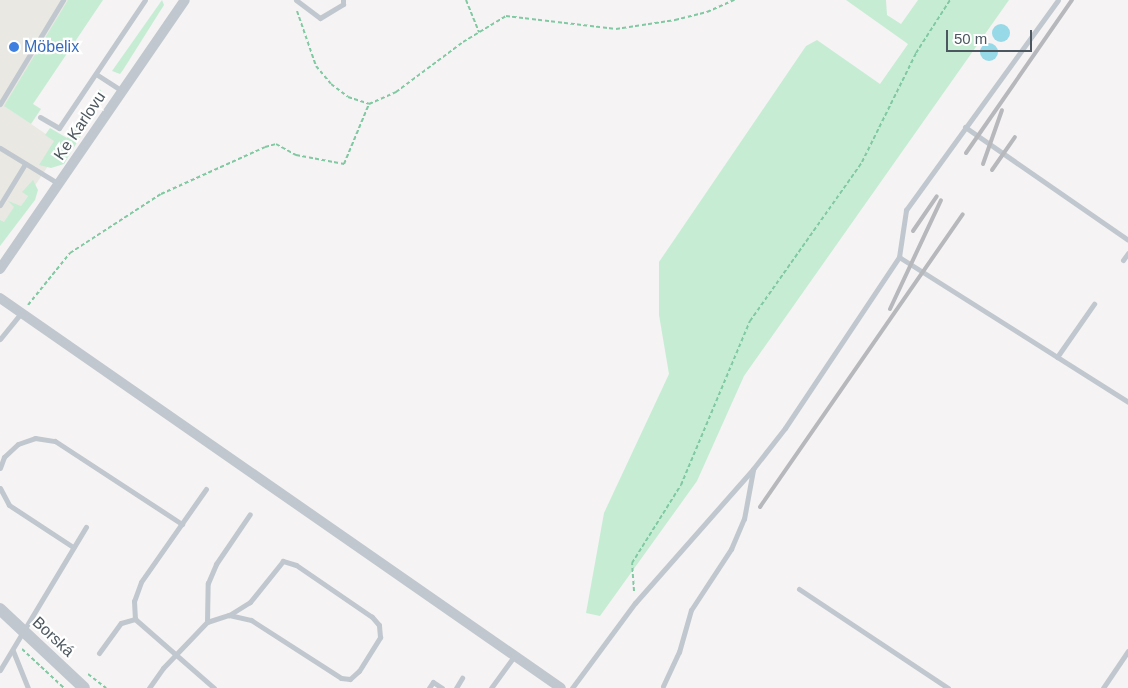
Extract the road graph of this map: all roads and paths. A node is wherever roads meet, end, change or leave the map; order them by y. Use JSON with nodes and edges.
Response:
{"nodes":[{"id":1,"x":63,"y":0,"type":"edge"},
{"id":2,"x":145,"y":0,"type":"edge"},
{"id":3,"x":184,"y":0,"type":"edge"},
{"id":4,"x":296,"y":0,"type":"edge"},
{"id":5,"x":343,"y":0,"type":"edge"},
{"id":6,"x":466,"y":0,"type":"edge"},
{"id":7,"x":734,"y":0,"type":"edge"},
{"id":8,"x":950,"y":0,"type":"edge"},
{"id":9,"x":1058,"y":0,"type":"edge"},
{"id":10,"x":296,"y":10,"type":"dead end"},
{"id":11,"x":480,"y":32,"type":"junction"},
{"id":12,"x":96,"y":74,"type":"junction"},
{"id":13,"x":122,"y":92,"type":"junction"},
{"id":14,"x":0,"y":104,"type":"edge"},
{"id":15,"x":369,"y":104,"type":"junction"},
{"id":16,"x":40,"y":116,"type":"dead end"},
{"id":17,"x":965,"y":127,"type":"junction"},
{"id":18,"x":0,"y":148,"type":"edge"},
{"id":19,"x":24,"y":164,"type":"junction"},
{"id":20,"x":59,"y":184,"type":"junction"},
{"id":21,"x":0,"y":205,"type":"edge"},
{"id":22,"x":1128,"y":240,"type":"edge"},
{"id":23,"x":1128,"y":254,"type":"edge"},
{"id":24,"x":899,"y":257,"type":"junction"},
{"id":25,"x":1123,"y":260,"type":"dead end"},
{"id":26,"x":0,"y":269,"type":"edge"},
{"id":27,"x":0,"y":298,"type":"edge"},
{"id":28,"x":1094,"y":304,"type":"dead end"},
{"id":29,"x":21,"y":313,"type":"junction"},
{"id":30,"x":0,"y":339,"type":"edge"},
{"id":31,"x":1058,"y":357,"type":"junction"},
{"id":32,"x":1128,"y":402,"type":"edge"},
{"id":33,"x":0,"y":468,"type":"edge"},
{"id":34,"x":753,"y":469,"type":"junction"},
{"id":35,"x":0,"y":488,"type":"edge"},
{"id":36,"x":206,"y":489,"type":"dead end"},
{"id":37,"x":250,"y":514,"type":"dead end"},
{"id":38,"x":182,"y":524,"type":"junction"},
{"id":39,"x":86,"y":527,"type":"dead end"},
{"id":40,"x":73,"y":547,"type":"junction"},
{"id":41,"x":799,"y":589,"type":"dead end"},
{"id":42,"x":635,"y":604,"type":"junction"},
{"id":43,"x":0,"y":609,"type":"edge"},
{"id":44,"x":229,"y":615,"type":"junction"},
{"id":45,"x":136,"y":619,"type":"junction"},
{"id":46,"x":207,"y":622,"type":"junction"},
{"id":47,"x":24,"y":632,"type":"junction"},
{"id":48,"x":18,"y":644,"type":"junction"},
{"id":49,"x":13,"y":651,"type":"junction"},
{"id":50,"x":1128,"y":651,"type":"edge"},
{"id":51,"x":99,"y":653,"type":"dead end"},
{"id":52,"x":176,"y":654,"type":"junction"},
{"id":53,"x":514,"y":656,"type":"junction"},
{"id":54,"x":0,"y":670,"type":"edge"},
{"id":55,"x":462,"y":678,"type":"dead end"},
{"id":56,"x":663,"y":686,"type":"dead end"},
{"id":57,"x":28,"y":688,"type":"edge"},
{"id":58,"x":64,"y":688,"type":"edge"},
{"id":59,"x":84,"y":688,"type":"edge"},
{"id":60,"x":150,"y":688,"type":"edge"},
{"id":61,"x":214,"y":688,"type":"edge"},
{"id":62,"x":429,"y":688,"type":"edge"},
{"id":63,"x":442,"y":688,"type":"edge"},
{"id":64,"x":456,"y":688,"type":"edge"},
{"id":65,"x":491,"y":688,"type":"edge"},
{"id":66,"x":561,"y":688,"type":"edge"},
{"id":67,"x":572,"y":688,"type":"edge"},
{"id":68,"x":948,"y":688,"type":"edge"},
{"id":69,"x":1103,"y":688,"type":"edge"}],
"edges":[{"from":1,"to":14,"type":"lane"},
{"from":2,"to":12,"type":"lane"},
{"from":3,"to":13,"type":"street","name":"Ke Karlovu"},
{"from":4,"to":5,"type":"lane"},
{"from":6,"to":11,"type":"path"},
{"from":7,"to":11,"type":"path"},
{"from":8,"to":42,"type":"path"},
{"from":9,"to":17,"type":"lane"},
{"from":10,"to":15,"type":"path"},
{"from":11,"to":15,"type":"path"},
{"from":12,"to":13,"type":"lane"},
{"from":12,"to":16,"type":"lane"},
{"from":13,"to":20,"type":"street","name":"Ke Karlovu"},
{"from":15,"to":29,"type":"path"},
{"from":17,"to":22,"type":"lane"},
{"from":17,"to":24,"type":"lane"},
{"from":18,"to":19,"type":"lane"},
{"from":19,"to":20,"type":"lane"},
{"from":19,"to":21,"type":"lane"},
{"from":20,"to":26,"type":"street","name":"Ke Karlovu"},
{"from":23,"to":25,"type":"lane"},
{"from":24,"to":31,"type":"lane"},
{"from":24,"to":34,"type":"lane"},
{"from":27,"to":29,"type":"street"},
{"from":28,"to":31,"type":"lane"},
{"from":29,"to":30,"type":"lane"},
{"from":29,"to":53,"type":"street"},
{"from":31,"to":32,"type":"lane"},
{"from":33,"to":38,"type":"lane"},
{"from":34,"to":42,"type":"lane"},
{"from":34,"to":56,"type":"lane"},
{"from":35,"to":40,"type":"lane"},
{"from":36,"to":38,"type":"lane"},
{"from":37,"to":46,"type":"lane"},
{"from":38,"to":45,"type":"lane"},
{"from":39,"to":40,"type":"lane"},
{"from":40,"to":47,"type":"lane"},
{"from":41,"to":68,"type":"lane"},
{"from":42,"to":67,"type":"lane"},
{"from":43,"to":47,"type":"street","name":"Borská"},
{"from":44,"to":44,"type":"lane"},
{"from":44,"to":46,"type":"lane"},
{"from":45,"to":51,"type":"lane"},
{"from":45,"to":52,"type":"lane"},
{"from":46,"to":52,"type":"lane"},
{"from":47,"to":48,"type":"lane"},
{"from":47,"to":59,"type":"street","name":"Borská"},
{"from":48,"to":49,"type":"lane"},
{"from":48,"to":58,"type":"path"},
{"from":49,"to":54,"type":"lane"},
{"from":49,"to":57,"type":"lane"},
{"from":50,"to":69,"type":"lane"},
{"from":52,"to":60,"type":"lane"},
{"from":52,"to":61,"type":"lane"},
{"from":53,"to":65,"type":"lane"},
{"from":53,"to":66,"type":"street"},
{"from":55,"to":64,"type":"lane"},
{"from":62,"to":63,"type":"lane"}]}
